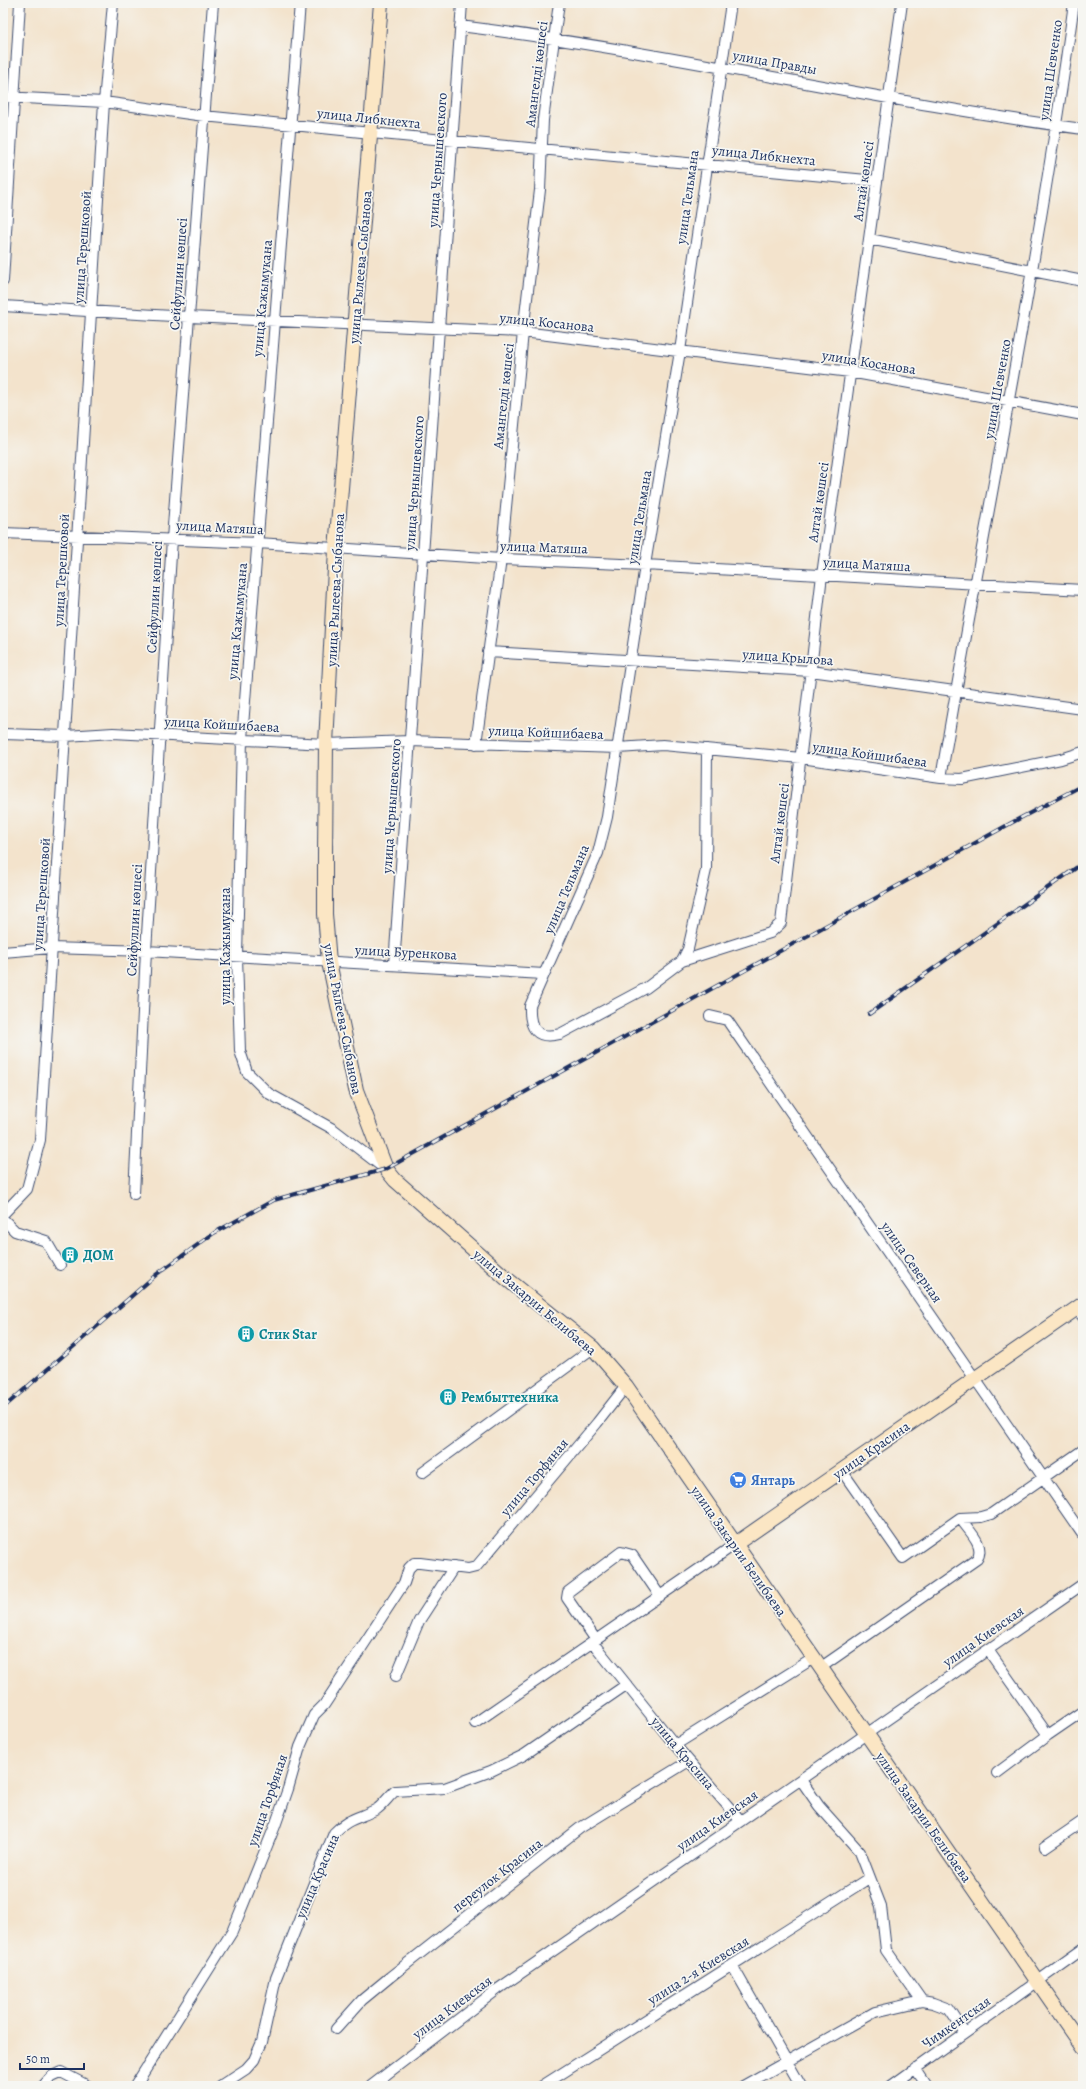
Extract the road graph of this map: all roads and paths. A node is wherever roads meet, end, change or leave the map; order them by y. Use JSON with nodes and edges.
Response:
{"nodes":[{"id":1,"x":20,"y":3,"type":"edge"},
{"id":2,"x":113,"y":3,"type":"edge"},
{"id":3,"x":213,"y":3,"type":"edge"},
{"id":4,"x":300,"y":3,"type":"edge"},
{"id":5,"x":381,"y":3,"type":"edge"},
{"id":6,"x":462,"y":3,"type":"edge"},
{"id":7,"x":559,"y":3,"type":"edge"},
{"id":8,"x":731,"y":3,"type":"edge"},
{"id":9,"x":902,"y":3,"type":"edge"},
{"id":10,"x":1074,"y":3,"type":"edge"},
{"id":11,"x":460,"y":26,"type":"junction"},
{"id":12,"x":554,"y":38,"type":"junction"},
{"id":13,"x":722,"y":66,"type":"junction"},
{"id":14,"x":889,"y":97,"type":"junction"},
{"id":15,"x":3,"y":98,"type":"edge"},
{"id":16,"x":14,"y":98,"type":"junction"},
{"id":17,"x":104,"y":102,"type":"junction"},
{"id":18,"x":204,"y":116,"type":"junction"},
{"id":19,"x":290,"y":124,"type":"junction"},
{"id":20,"x":1057,"y":125,"type":"junction"},
{"id":21,"x":1083,"y":129,"type":"edge"},
{"id":22,"x":371,"y":133,"type":"junction"},
{"id":23,"x":453,"y":140,"type":"junction"},
{"id":24,"x":543,"y":150,"type":"junction"},
{"id":25,"x":706,"y":163,"type":"junction"},
{"id":26,"x":877,"y":181,"type":"junction"},
{"id":27,"x":869,"y":239,"type":"junction"},
{"id":28,"x":1033,"y":271,"type":"junction"},
{"id":29,"x":3,"y":281,"type":"edge"},
{"id":30,"x":1083,"y":281,"type":"edge"},
{"id":31,"x":3,"y":306,"type":"edge"},
{"id":32,"x":92,"y":311,"type":"junction"},
{"id":33,"x":189,"y":317,"type":"junction"},
{"id":34,"x":274,"y":320,"type":"junction"},
{"id":35,"x":355,"y":323,"type":"junction"},
{"id":36,"x":439,"y":328,"type":"junction"},
{"id":37,"x":523,"y":332,"type":"junction"},
{"id":38,"x":680,"y":351,"type":"junction"},
{"id":39,"x":850,"y":372,"type":"junction"},
{"id":40,"x":1009,"y":400,"type":"junction"},
{"id":41,"x":1083,"y":415,"type":"edge"},
{"id":42,"x":3,"y":533,"type":"edge"},
{"id":43,"x":77,"y":536,"type":"junction"},
{"id":44,"x":172,"y":539,"type":"junction"},
{"id":45,"x":258,"y":543,"type":"junction"},
{"id":46,"x":336,"y":549,"type":"junction"},
{"id":47,"x":422,"y":553,"type":"junction"},
{"id":48,"x":500,"y":559,"type":"junction"},
{"id":49,"x":645,"y":565,"type":"junction"},
{"id":50,"x":822,"y":575,"type":"junction"},
{"id":51,"x":976,"y":584,"type":"junction"},
{"id":52,"x":1083,"y":590,"type":"edge"},
{"id":53,"x":488,"y":652,"type":"junction"},
{"id":54,"x":631,"y":661,"type":"junction"},
{"id":55,"x":811,"y":671,"type":"junction"},
{"id":56,"x":955,"y":692,"type":"junction"},
{"id":57,"x":1083,"y":709,"type":"edge"},
{"id":58,"x":3,"y":734,"type":"edge"},
{"id":59,"x":160,"y":735,"type":"junction"},
{"id":60,"x":66,"y":736,"type":"junction"},
{"id":61,"x":242,"y":739,"type":"junction"},
{"id":62,"x":410,"y":741,"type":"junction"},
{"id":63,"x":326,"y":744,"type":"junction"},
{"id":64,"x":476,"y":744,"type":"junction"},
{"id":65,"x":618,"y":748,"type":"junction"},
{"id":66,"x":707,"y":749,"type":"junction"},
{"id":67,"x":1083,"y":752,"type":"edge"},
{"id":68,"x":801,"y":758,"type":"junction"},
{"id":69,"x":941,"y":778,"type":"junction"},
{"id":70,"x":51,"y":948,"type":"junction"},
{"id":71,"x":146,"y":951,"type":"junction"},
{"id":72,"x":3,"y":952,"type":"edge"},
{"id":73,"x":237,"y":957,"type":"junction"},
{"id":74,"x":682,"y":961,"type":"junction"},
{"id":75,"x":329,"y":962,"type":"junction"},
{"id":76,"x":394,"y":965,"type":"junction"},
{"id":77,"x":544,"y":974,"type":"junction"},
{"id":78,"x":710,"y":1016,"type":"dead end"},
{"id":79,"x":386,"y":1169,"type":"junction"},
{"id":80,"x":134,"y":1194,"type":"dead end"},
{"id":81,"x":3,"y":1214,"type":"edge"},
{"id":82,"x":3,"y":1219,"type":"edge"},
{"id":83,"x":60,"y":1265,"type":"dead end"},
{"id":84,"x":1081,"y":1310,"type":"edge"},
{"id":85,"x":593,"y":1348,"type":"junction"},
{"id":86,"x":976,"y":1377,"type":"junction"},
{"id":87,"x":626,"y":1386,"type":"junction"},
{"id":88,"x":1083,"y":1450,"type":"edge"},
{"id":89,"x":842,"y":1471,"type":"junction"},
{"id":90,"x":422,"y":1473,"type":"dead end"},
{"id":91,"x":1043,"y":1478,"type":"junction"},
{"id":92,"x":960,"y":1518,"type":"junction"},
{"id":93,"x":1083,"y":1535,"type":"edge"},
{"id":94,"x":734,"y":1545,"type":"junction"},
{"id":95,"x":454,"y":1567,"type":"junction"},
{"id":96,"x":1083,"y":1584,"type":"edge"},
{"id":97,"x":660,"y":1596,"type":"junction"},
{"id":98,"x":594,"y":1641,"type":"junction"},
{"id":99,"x":988,"y":1650,"type":"junction"},
{"id":100,"x":817,"y":1663,"type":"junction"},
{"id":101,"x":396,"y":1676,"type":"dead end"},
{"id":102,"x":626,"y":1685,"type":"junction"},
{"id":103,"x":1083,"y":1711,"type":"edge"},
{"id":104,"x":475,"y":1723,"type":"dead end"},
{"id":105,"x":866,"y":1734,"type":"junction"},
{"id":106,"x":1048,"y":1735,"type":"junction"},
{"id":107,"x":675,"y":1745,"type":"junction"},
{"id":108,"x":689,"y":1761,"type":"junction"},
{"id":109,"x":997,"y":1773,"type":"dead end"},
{"id":110,"x":801,"y":1780,"type":"junction"},
{"id":111,"x":740,"y":1820,"type":"junction"},
{"id":112,"x":1083,"y":1821,"type":"edge"},
{"id":113,"x":1045,"y":1847,"type":"dead end"},
{"id":114,"x":869,"y":1878,"type":"junction"},
{"id":115,"x":1083,"y":1950,"type":"edge"},
{"id":116,"x":732,"y":1965,"type":"junction"},
{"id":117,"x":1038,"y":1981,"type":"junction"},
{"id":118,"x":922,"y":2001,"type":"junction"},
{"id":119,"x":336,"y":2029,"type":"dead end"},
{"id":120,"x":965,"y":2033,"type":"junction"},
{"id":121,"x":1083,"y":2047,"type":"edge"},
{"id":122,"x":786,"y":2060,"type":"junction"},
{"id":123,"x":915,"y":2068,"type":"junction"},
{"id":124,"x":43,"y":2086,"type":"edge"},
{"id":125,"x":88,"y":2086,"type":"edge"},
{"id":126,"x":135,"y":2086,"type":"edge"},
{"id":127,"x":220,"y":2086,"type":"edge"},
{"id":128,"x":371,"y":2086,"type":"edge"},
{"id":129,"x":542,"y":2086,"type":"edge"},
{"id":130,"x":743,"y":2086,"type":"edge"},
{"id":131,"x":801,"y":2086,"type":"edge"},
{"id":132,"x":891,"y":2086,"type":"edge"},
{"id":133,"x":927,"y":2086,"type":"edge"}],
"edges":[{"from":1,"to":16,"type":"street"},
{"from":2,"to":17,"type":"street","name":"улица Терешковой"},
{"from":3,"to":18,"type":"street","name":"Сейфуллин көшесі"},
{"from":4,"to":19,"type":"street","name":"улица Кажымукана"},
{"from":5,"to":22,"type":"street","name":"улица Рылеева-Сыбанова"},
{"from":6,"to":11,"type":"street","name":"улица Чернышевского"},
{"from":7,"to":12,"type":"street","name":"Амангелді көшесі"},
{"from":8,"to":13,"type":"street","name":"улица Тельмана"},
{"from":9,"to":14,"type":"street","name":"Алтай көшесі"},
{"from":10,"to":20,"type":"street","name":"улица Шевченко"},
{"from":11,"to":12,"type":"street","name":"улица Правды"},
{"from":11,"to":23,"type":"street","name":"улица Чернышевского"},
{"from":12,"to":13,"type":"street","name":"улица Правды"},
{"from":12,"to":24,"type":"street","name":"Амангелді көшесі"},
{"from":13,"to":14,"type":"street","name":"улица Правды"},
{"from":13,"to":25,"type":"street","name":"улица Тельмана"},
{"from":14,"to":20,"type":"street","name":"улица Правды"},
{"from":14,"to":26,"type":"street","name":"Алтай көшесі"},
{"from":15,"to":16,"type":"street","name":"улица Либкнехта"},
{"from":16,"to":17,"type":"street","name":"улица Либкнехта"},
{"from":16,"to":29,"type":"street"},
{"from":17,"to":18,"type":"street","name":"улица Либкнехта"},
{"from":17,"to":32,"type":"street","name":"улица Терешковой"},
{"from":18,"to":19,"type":"street","name":"улица Либкнехта"},
{"from":18,"to":33,"type":"street","name":"Сейфуллин көшесі"},
{"from":19,"to":22,"type":"street","name":"улица Либкнехта"},
{"from":19,"to":34,"type":"street","name":"улица Кажымукана"},
{"from":20,"to":21,"type":"street","name":"улица Правды"},
{"from":20,"to":28,"type":"street","name":"улица Шевченко"},
{"from":22,"to":23,"type":"street","name":"улица Либкнехта"},
{"from":22,"to":35,"type":"street","name":"улица Рылеева-Сыбанова"},
{"from":23,"to":24,"type":"street","name":"улица Либкнехта"},
{"from":23,"to":36,"type":"street","name":"улица Чернышевского"},
{"from":24,"to":25,"type":"street","name":"улица Либкнехта"},
{"from":24,"to":37,"type":"street","name":"Амангелді көшесі"},
{"from":25,"to":26,"type":"street","name":"улица Либкнехта"},
{"from":25,"to":38,"type":"street","name":"улица Тельмана"},
{"from":26,"to":27,"type":"street","name":"Алтай көшесі"},
{"from":27,"to":28,"type":"street"},
{"from":27,"to":39,"type":"street","name":"Алтай көшесі"},
{"from":28,"to":30,"type":"street"},
{"from":28,"to":40,"type":"street","name":"улица Шевченко"},
{"from":31,"to":32,"type":"street","name":"улица Косанова"},
{"from":32,"to":33,"type":"street","name":"улица Косанова"},
{"from":32,"to":43,"type":"street","name":"улица Терешковой"},
{"from":33,"to":34,"type":"street","name":"улица Косанова"},
{"from":33,"to":44,"type":"street","name":"Сейфуллин көшесі"},
{"from":34,"to":35,"type":"street","name":"улица Косанова"},
{"from":34,"to":45,"type":"street","name":"улица Кажымукана"},
{"from":35,"to":36,"type":"street","name":"улица Косанова"},
{"from":35,"to":46,"type":"street","name":"улица Рылеева-Сыбанова"},
{"from":36,"to":37,"type":"street","name":"улица Косанова"},
{"from":36,"to":47,"type":"street","name":"улица Чернышевского"},
{"from":37,"to":38,"type":"street","name":"улица Косанова"},
{"from":37,"to":48,"type":"street","name":"Амангелді көшесі"},
{"from":38,"to":39,"type":"street","name":"улица Косанова"},
{"from":38,"to":49,"type":"street","name":"улица Тельмана"},
{"from":39,"to":40,"type":"street","name":"улица Косанова"},
{"from":39,"to":50,"type":"street","name":"Алтай көшесі"},
{"from":40,"to":41,"type":"street","name":"улица Косанова"},
{"from":40,"to":51,"type":"street","name":"улица Шевченко"},
{"from":42,"to":43,"type":"street","name":"улица Матяша"},
{"from":43,"to":44,"type":"street","name":"улица Матяша"},
{"from":43,"to":60,"type":"street","name":"улица Терешковой"},
{"from":44,"to":45,"type":"street","name":"улица Матяша"},
{"from":44,"to":59,"type":"street","name":"Сейфуллин көшесі"},
{"from":45,"to":46,"type":"street","name":"улица Матяша"},
{"from":45,"to":61,"type":"street","name":"улица Кажымукана"},
{"from":46,"to":47,"type":"street","name":"улица Матяша"},
{"from":46,"to":63,"type":"street","name":"улица Рылеева-Сыбанова"},
{"from":47,"to":48,"type":"street","name":"улица Матяша"},
{"from":47,"to":62,"type":"street","name":"улица Чернышевского"},
{"from":48,"to":49,"type":"street","name":"улица Матяша"},
{"from":48,"to":53,"type":"street","name":"Амангелді көшесі"},
{"from":49,"to":50,"type":"street","name":"улица Матяша"},
{"from":49,"to":54,"type":"street","name":"улица Тельмана"},
{"from":50,"to":51,"type":"street","name":"улица Матяша"},
{"from":50,"to":55,"type":"street","name":"Алтай көшесі"},
{"from":51,"to":52,"type":"street","name":"улица Матяша"},
{"from":51,"to":56,"type":"street","name":"улица Шевченко"},
{"from":53,"to":54,"type":"street","name":"улица Крылова"},
{"from":53,"to":64,"type":"street","name":"Амангелді көшесі"},
{"from":54,"to":55,"type":"street","name":"улица Крылова"},
{"from":54,"to":65,"type":"street","name":"улица Тельмана"},
{"from":55,"to":56,"type":"street","name":"улица Крылова"},
{"from":55,"to":68,"type":"street","name":"Алтай көшесі"},
{"from":56,"to":57,"type":"street","name":"улица Крылова"},
{"from":56,"to":69,"type":"street","name":"улица Шевченко"},
{"from":58,"to":60,"type":"street","name":"улица Койшибаева"},
{"from":59,"to":60,"type":"street","name":"улица Койшибаева"},
{"from":59,"to":61,"type":"street","name":"улица Койшибаева"},
{"from":59,"to":71,"type":"street","name":"Сейфуллин көшесі"},
{"from":60,"to":70,"type":"street","name":"улица Терешковой"},
{"from":61,"to":63,"type":"street","name":"улица Койшибаева"},
{"from":61,"to":73,"type":"street","name":"улица Кажымукана"},
{"from":62,"to":63,"type":"street","name":"улица Койшибаева"},
{"from":62,"to":64,"type":"street","name":"улица Койшибаева"},
{"from":62,"to":76,"type":"street","name":"улица Чернышевского"},
{"from":63,"to":75,"type":"street","name":"улица Рылеева-Сыбанова"},
{"from":64,"to":65,"type":"street","name":"улица Койшибаева"},
{"from":65,"to":66,"type":"street","name":"улица Койшибаева"},
{"from":65,"to":77,"type":"street","name":"улица Тельмана"},
{"from":66,"to":68,"type":"street","name":"улица Койшибаева"},
{"from":66,"to":74,"type":"street"},
{"from":67,"to":69,"type":"street","name":"улица Койшибаева"},
{"from":68,"to":69,"type":"street","name":"улица Койшибаева"},
{"from":68,"to":74,"type":"street","name":"Алтай көшесі"},
{"from":70,"to":71,"type":"street","name":"улица Буренкова"},
{"from":70,"to":72,"type":"street","name":"улица Буренкова"},
{"from":70,"to":81,"type":"street","name":"улица Терешковой"},
{"from":71,"to":73,"type":"street","name":"улица Буренкова"},
{"from":71,"to":80,"type":"street","name":"Сейфуллин көшесі"},
{"from":73,"to":75,"type":"street","name":"улица Буренкова"},
{"from":73,"to":79,"type":"street","name":"улица Кажымукана"},
{"from":74,"to":77,"type":"street","name":"улица Тельмана"},
{"from":75,"to":76,"type":"street","name":"улица Буренкова"},
{"from":75,"to":79,"type":"street","name":"улица Рылеева-Сыбанова"},
{"from":76,"to":77,"type":"street","name":"улица Буренкова"},
{"from":78,"to":86,"type":"street","name":"улица Северная"},
{"from":79,"to":85,"type":"street","name":"улица Закарии Белибаева"},
{"from":82,"to":83,"type":"street"},
{"from":84,"to":86,"type":"street","name":"улица Красина"},
{"from":85,"to":87,"type":"street","name":"улица Закарии Белибаева"},
{"from":85,"to":90,"type":"street"},
{"from":86,"to":89,"type":"street","name":"улица Красина"},
{"from":86,"to":91,"type":"street","name":"улица Северная"},
{"from":87,"to":94,"type":"street","name":"улица Закарии Белибаева"},
{"from":87,"to":95,"type":"street","name":"улица Торфяная"},
{"from":88,"to":91,"type":"street"},
{"from":89,"to":92,"type":"street"},
{"from":89,"to":94,"type":"street","name":"улица Красина"},
{"from":91,"to":92,"type":"street"},
{"from":91,"to":93,"type":"street","name":"улица Северная"},
{"from":92,"to":100,"type":"street"},
{"from":94,"to":97,"type":"street","name":"улица Красина"},
{"from":94,"to":100,"type":"street","name":"улица Закарии Белибаева"},
{"from":95,"to":101,"type":"street"},
{"from":95,"to":126,"type":"street","name":"улица Торфяная"},
{"from":96,"to":99,"type":"street","name":"улица Киевская"},
{"from":97,"to":98,"type":"street","name":"улица Красина"},
{"from":97,"to":98,"type":"street","name":"улица Красина"},
{"from":98,"to":102,"type":"street","name":"улица Красина"},
{"from":98,"to":104,"type":"street","name":"улица Красина"},
{"from":99,"to":105,"type":"street","name":"улица Киевская"},
{"from":99,"to":106,"type":"street"},
{"from":100,"to":105,"type":"street","name":"улица Закарии Белибаева"},
{"from":100,"to":107,"type":"street"},
{"from":102,"to":107,"type":"street","name":"улица Красина"},
{"from":102,"to":127,"type":"street","name":"улица Красина"},
{"from":103,"to":106,"type":"street"},
{"from":105,"to":110,"type":"street","name":"улица Киевская"},
{"from":105,"to":117,"type":"street","name":"улица Закарии Белибаева"},
{"from":106,"to":109,"type":"street"},
{"from":107,"to":108,"type":"street","name":"улица Красина"},
{"from":108,"to":111,"type":"street","name":"улица Красина"},
{"from":108,"to":119,"type":"street","name":"переулок Красина"},
{"from":110,"to":111,"type":"street","name":"улица Киевская"},
{"from":110,"to":114,"type":"street"},
{"from":111,"to":128,"type":"street","name":"улица Киевская"},
{"from":112,"to":113,"type":"street"},
{"from":114,"to":116,"type":"street","name":"улица 2-я Киевская"},
{"from":114,"to":118,"type":"street"},
{"from":115,"to":117,"type":"street","name":"Чимкентская"},
{"from":116,"to":122,"type":"street"},
{"from":116,"to":129,"type":"street","name":"улица 2-я Киевская"},
{"from":117,"to":120,"type":"street","name":"Чимкентская"},
{"from":117,"to":121,"type":"street","name":"улица Закарии Белибаева"},
{"from":118,"to":120,"type":"street"},
{"from":118,"to":122,"type":"street"},
{"from":120,"to":123,"type":"street","name":"Чимкентская"},
{"from":122,"to":130,"type":"street"},
{"from":122,"to":131,"type":"street"},
{"from":123,"to":132,"type":"street","name":"Чимкентская"},
{"from":123,"to":133,"type":"street"},
{"from":124,"to":125,"type":"street"}]}
